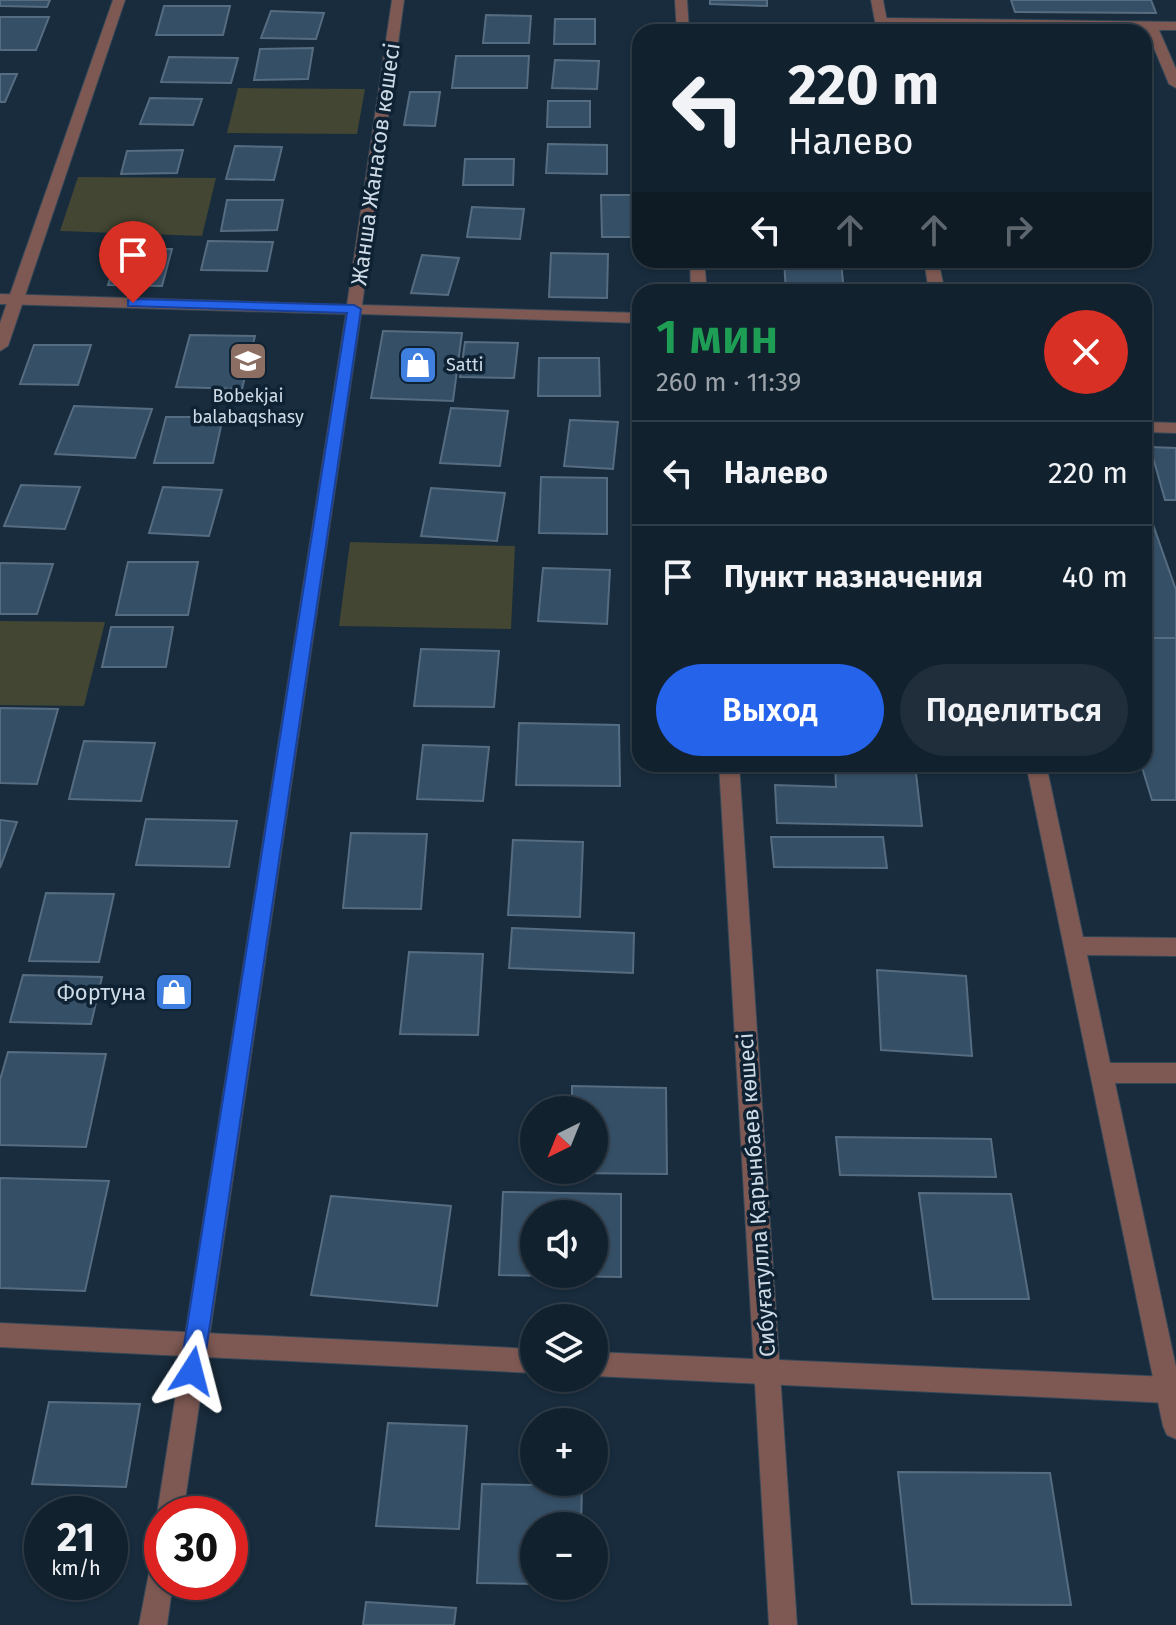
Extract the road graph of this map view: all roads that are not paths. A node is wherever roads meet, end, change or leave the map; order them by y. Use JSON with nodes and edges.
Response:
{"nodes":[{"id":1,"x":119,"y":0,"type":"edge"},
{"id":2,"x":398,"y":0,"type":"edge"},
{"id":3,"x":681,"y":0,"type":"edge"},
{"id":4,"x":877,"y":0,"type":"edge"},
{"id":5,"x":682,"y":24,"type":"edge"},
{"id":6,"x":881,"y":24,"type":"edge"},
{"id":7,"x":1152,"y":26,"type":"edge"},
{"id":8,"x":1176,"y":26,"type":"edge"},
{"id":9,"x":1152,"y":28,"type":"edge"},
{"id":10,"x":1176,"y":84,"type":"edge"},
{"id":11,"x":0,"y":299,"type":"edge"},
{"id":12,"x":17,"y":300,"type":"junction"},
{"id":13,"x":354,"y":309,"type":"junction"},
{"id":14,"x":632,"y":318,"type":"edge"},
{"id":15,"x":0,"y":346,"type":"edge"},
{"id":16,"x":1152,"y":427,"type":"edge"},
{"id":17,"x":1176,"y":428,"type":"edge"},
{"id":18,"x":729,"y":772,"type":"edge"},
{"id":19,"x":1038,"y":772,"type":"edge"},
{"id":20,"x":1074,"y":946,"type":"junction"},
{"id":21,"x":1176,"y":947,"type":"edge"},
{"id":22,"x":1100,"y":1073,"type":"junction"},
{"id":23,"x":1176,"y":1073,"type":"edge"},
{"id":24,"x":0,"y":1335,"type":"edge"},
{"id":25,"x":196,"y":1343,"type":"junction"},
{"id":26,"x":520,"y":1360,"type":"edge"},
{"id":27,"x":608,"y":1365,"type":"edge"},
{"id":28,"x":767,"y":1373,"type":"junction"},
{"id":29,"x":1169,"y":1390,"type":"junction"},
{"id":30,"x":1176,"y":1426,"type":"edge"},
{"id":31,"x":173,"y":1496,"type":"edge"},
{"id":32,"x":157,"y":1600,"type":"edge"},
{"id":33,"x":153,"y":1625,"type":"edge"},
{"id":34,"x":783,"y":1625,"type":"edge"}],
"edges":[{"from":1,"to":12,"type":"street"},
{"from":2,"to":13,"type":"street","name":"Жанша Жанасов көшесі"},
{"from":3,"to":5,"type":"street"},
{"from":4,"to":6,"type":"street"},
{"from":7,"to":8,"type":"street"},
{"from":9,"to":10,"type":"street"},
{"from":11,"to":12,"type":"street"},
{"from":12,"to":13,"type":"street"},
{"from":12,"to":15,"type":"street"},
{"from":13,"to":14,"type":"street"},
{"from":13,"to":25,"type":"street","name":"Жанша Жанасов көшесі"},
{"from":16,"to":17,"type":"street"},
{"from":18,"to":28,"type":"street","name":"Сибуғатулла Қарынбаев көшесі"},
{"from":19,"to":20,"type":"street"},
{"from":20,"to":21,"type":"street"},
{"from":20,"to":22,"type":"street"},
{"from":22,"to":23,"type":"street"},
{"from":22,"to":29,"type":"street"},
{"from":24,"to":25,"type":"street"},
{"from":25,"to":26,"type":"street"},
{"from":25,"to":31,"type":"street","name":"Жанша Жанасов көшесі"},
{"from":27,"to":28,"type":"street"},
{"from":28,"to":29,"type":"street"},
{"from":28,"to":34,"type":"street","name":"Сибуғатулла Қарынбаев көшесі"},
{"from":29,"to":30,"type":"street"},
{"from":32,"to":33,"type":"street"}]}
